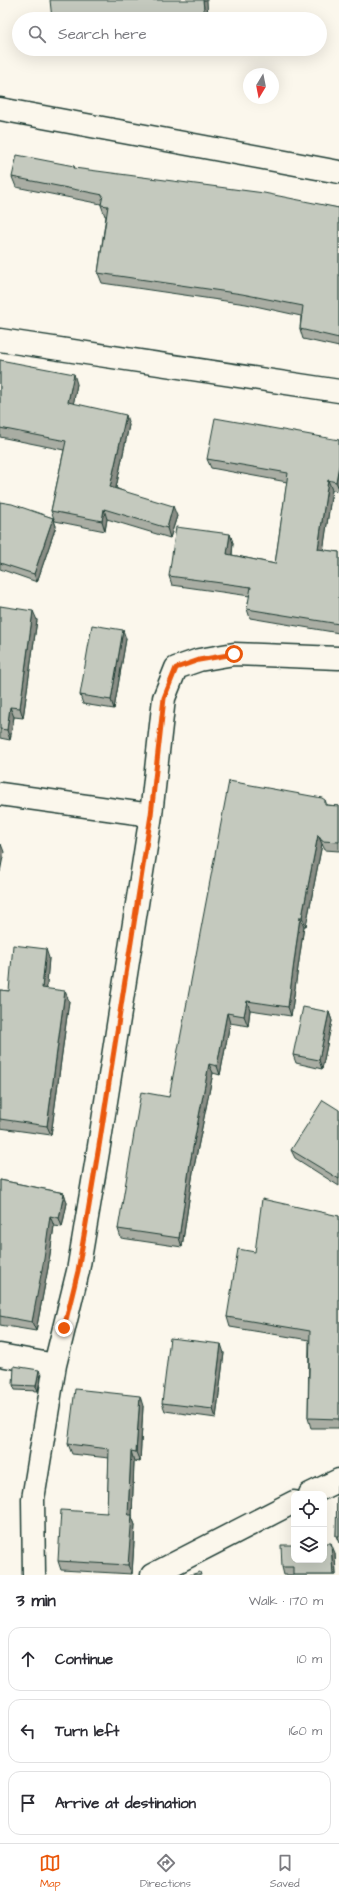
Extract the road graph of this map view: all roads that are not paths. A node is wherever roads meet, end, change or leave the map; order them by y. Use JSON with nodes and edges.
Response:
{"nodes":[{"id":1,"x":0,"y":109,"type":"edge"},
{"id":2,"x":339,"y":172,"type":"edge"},
{"id":3,"x":0,"y":340,"type":"edge"},
{"id":4,"x":339,"y":391,"type":"edge"},
{"id":5,"x":339,"y":658,"type":"edge"},
{"id":6,"x":0,"y":794,"type":"edge"},
{"id":7,"x":151,"y":815,"type":"junction"},
{"id":8,"x":0,"y":1355,"type":"edge"},
{"id":9,"x":55,"y":1365,"type":"junction"},
{"id":10,"x":339,"y":1480,"type":"edge"},
{"id":11,"x":316,"y":1491,"type":"edge"},
{"id":12,"x":291,"y":1504,"type":"edge"},
{"id":13,"x":34,"y":1575,"type":"edge"},
{"id":14,"x":152,"y":1575,"type":"edge"}],
"edges":[{"from":1,"to":2,"type":"street"},
{"from":3,"to":4,"type":"street"},
{"from":5,"to":7,"type":"street"},
{"from":6,"to":7,"type":"street"},
{"from":7,"to":9,"type":"street"},
{"from":8,"to":9,"type":"street"},
{"from":9,"to":13,"type":"street"},
{"from":10,"to":11,"type":"street"},
{"from":12,"to":14,"type":"street"}]}
